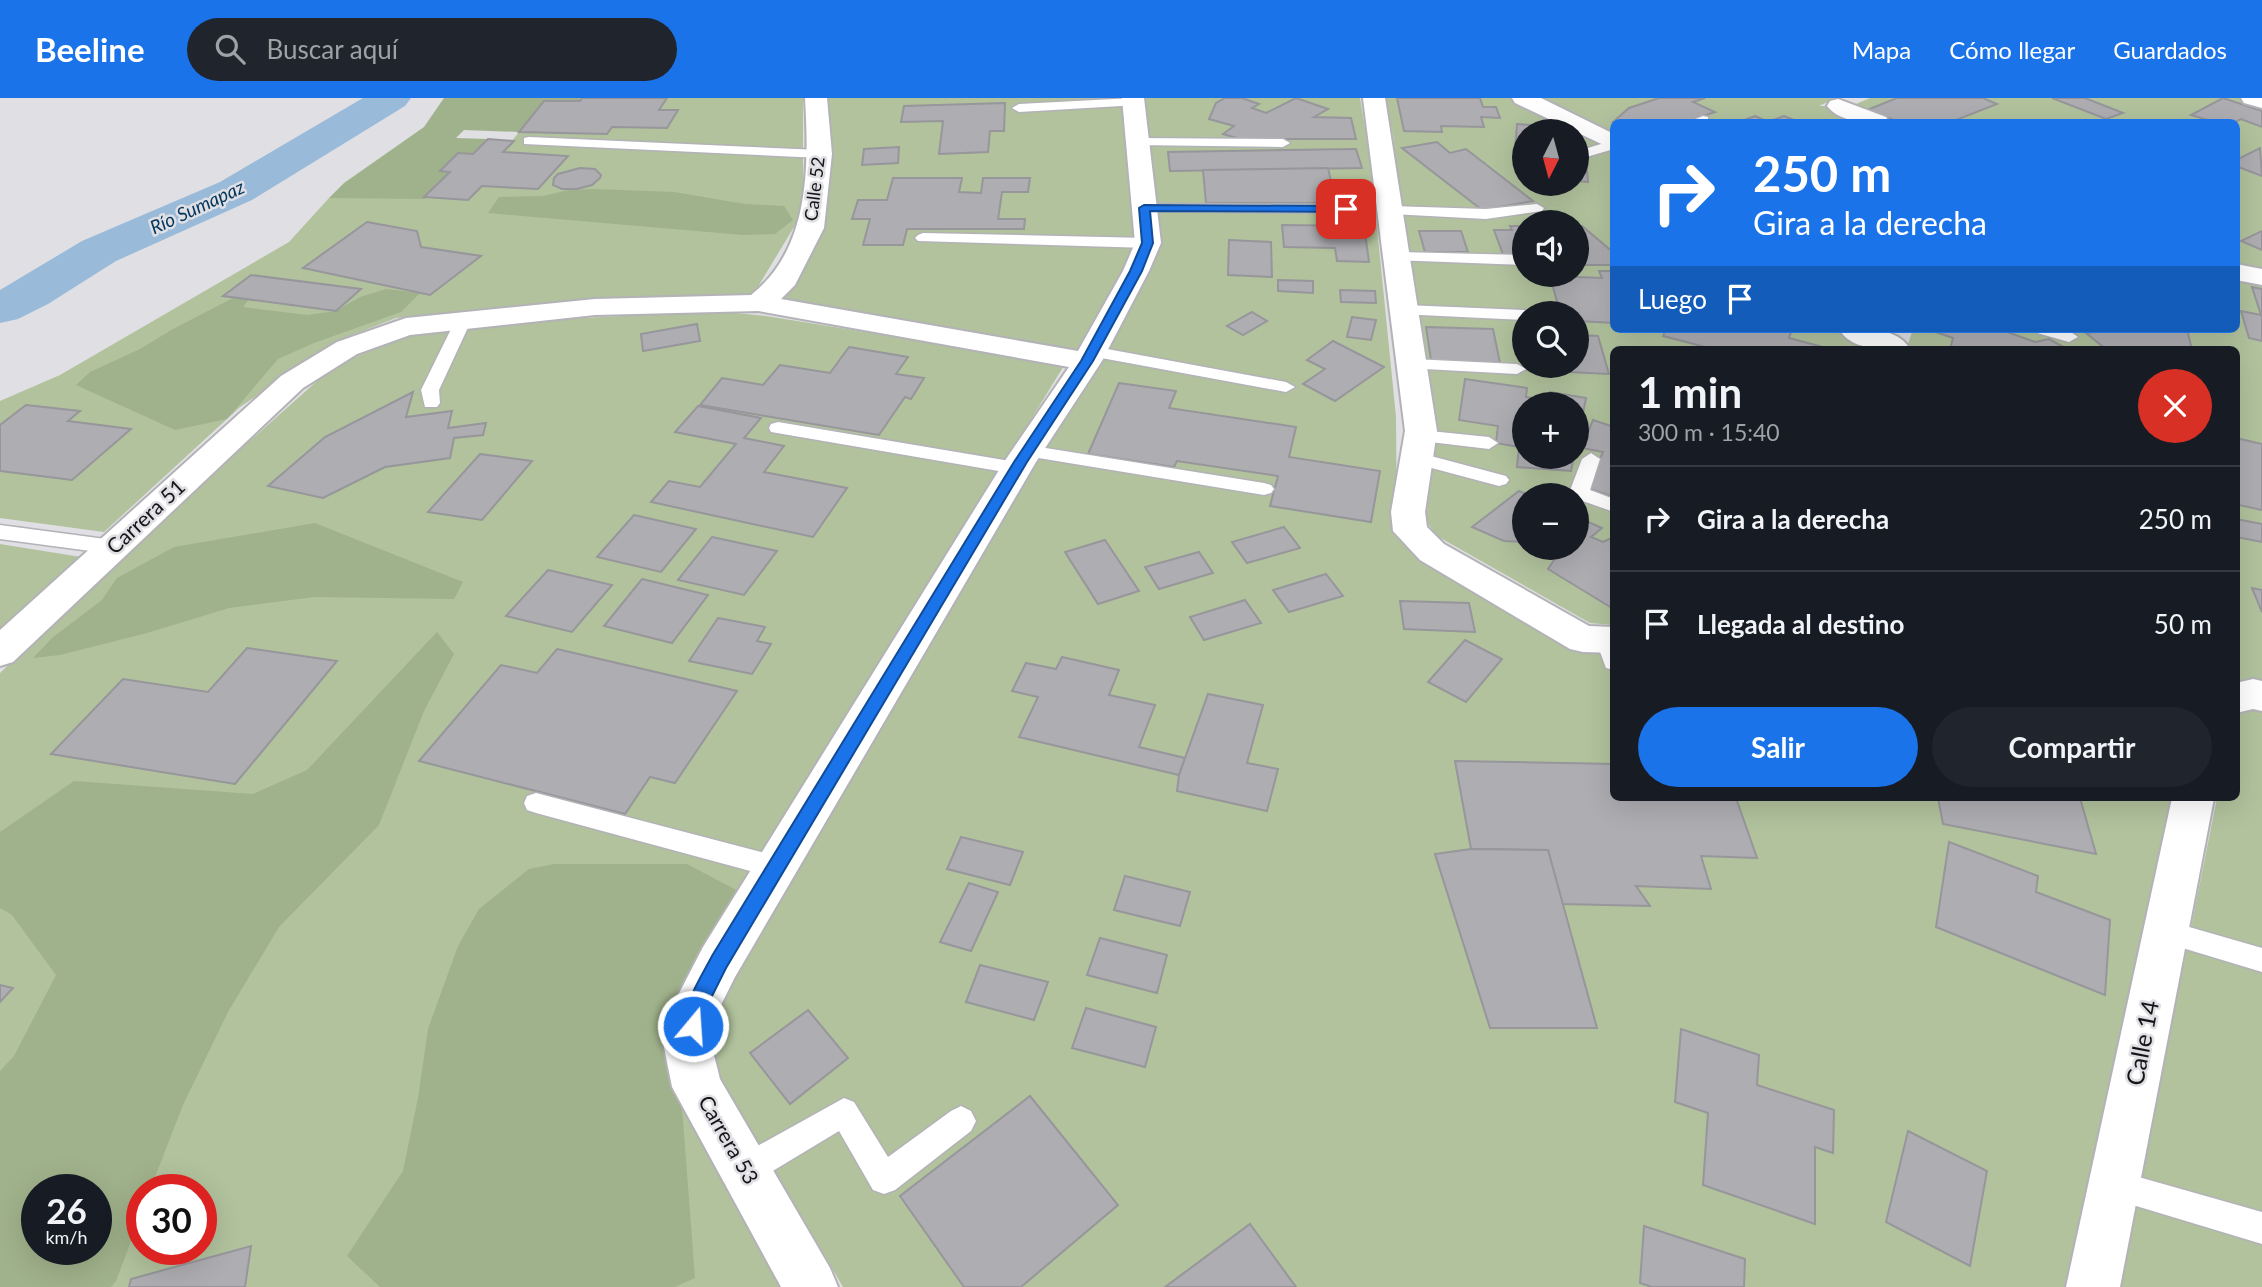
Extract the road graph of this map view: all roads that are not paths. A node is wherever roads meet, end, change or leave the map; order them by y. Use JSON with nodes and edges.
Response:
{"nodes":[{"id":1,"x":817,"y":98,"type":"edge"},
{"id":2,"x":1374,"y":98,"type":"edge"},
{"id":3,"x":1523,"y":98,"type":"edge"},
{"id":4,"x":1856,"y":98,"type":"edge"},
{"id":5,"x":2252,"y":98,"type":"edge"},
{"id":6,"x":1133,"y":100,"type":"edge"},
{"id":7,"x":2262,"y":101,"type":"edge"},
{"id":8,"x":1019,"y":108,"type":"dead end"},
{"id":9,"x":1870,"y":119,"type":"edge"},
{"id":10,"x":528,"y":141,"type":"dead end"},
{"id":11,"x":1138,"y":142,"type":"junction"},
{"id":12,"x":1610,"y":142,"type":"edge"},
{"id":13,"x":1283,"y":143,"type":"dead end"},
{"id":14,"x":1610,"y":145,"type":"edge"},
{"id":15,"x":1589,"y":152,"type":"edge"},
{"id":16,"x":820,"y":154,"type":"junction"},
{"id":17,"x":1537,"y":208,"type":"dead end"},
{"id":18,"x":1346,"y":209,"type":"dead end"},
{"id":19,"x":1391,"y":210,"type":"junction"},
{"id":20,"x":1146,"y":225,"type":"junction"},
{"id":21,"x":923,"y":238,"type":"dead end"},
{"id":22,"x":1398,"y":257,"type":"junction"},
{"id":23,"x":1512,"y":260,"type":"edge"},
{"id":24,"x":2240,"y":273,"type":"edge"},
{"id":25,"x":2262,"y":277,"type":"edge"},
{"id":26,"x":758,"y":303,"type":"junction"},
{"id":27,"x":1405,"y":310,"type":"junction"},
{"id":28,"x":1512,"y":314,"type":"edge"},
{"id":29,"x":463,"y":321,"type":"junction"},
{"id":30,"x":1859,"y":333,"type":"edge"},
{"id":31,"x":2056,"y":333,"type":"edge"},
{"id":32,"x":2069,"y":337,"type":"dead end"},
{"id":33,"x":1895,"y":342,"type":"edge"},
{"id":34,"x":1089,"y":356,"type":"junction"},
{"id":35,"x":1412,"y":364,"type":"junction"},
{"id":36,"x":1512,"y":369,"type":"edge"},
{"id":37,"x":1286,"y":387,"type":"dead end"},
{"id":38,"x":431,"y":403,"type":"dead end"},
{"id":39,"x":778,"y":428,"type":"dead end"},
{"id":40,"x":1489,"y":443,"type":"dead end"},
{"id":41,"x":1418,"y":447,"type":"junction"},
{"id":42,"x":1591,"y":458,"type":"dead end"},
{"id":43,"x":1022,"y":460,"type":"junction"},
{"id":44,"x":1499,"y":480,"type":"dead end"},
{"id":45,"x":1264,"y":489,"type":"dead end"},
{"id":46,"x":1610,"y":505,"type":"edge"},
{"id":47,"x":0,"y":532,"type":"edge"},
{"id":48,"x":113,"y":547,"type":"junction"},
{"id":49,"x":1610,"y":648,"type":"edge"},
{"id":50,"x":0,"y":652,"type":"edge"},
{"id":51,"x":2262,"y":696,"type":"edge"},
{"id":52,"x":2240,"y":697,"type":"edge"},
{"id":53,"x":2192,"y":801,"type":"edge"},
{"id":54,"x":536,"y":803,"type":"dead end"},
{"id":55,"x":776,"y":867,"type":"junction"},
{"id":56,"x":2165,"y":932,"type":"junction"},
{"id":57,"x":2262,"y":960,"type":"edge"},
{"id":58,"x":961,"y":1121,"type":"dead end"},
{"id":59,"x":745,"y":1170,"type":"junction"},
{"id":60,"x":2113,"y":1185,"type":"junction"},
{"id":61,"x":2262,"y":1228,"type":"edge"},
{"id":62,"x":811,"y":1287,"type":"edge"},
{"id":63,"x":2093,"y":1287,"type":"edge"}],
"edges":[{"from":1,"to":16,"type":"street","name":"Calle 52"},
{"from":2,"to":19,"type":"street"},
{"from":3,"to":12,"type":"street"},
{"from":4,"to":9,"type":"street"},
{"from":5,"to":7,"type":"street"},
{"from":6,"to":8,"type":"lane"},
{"from":6,"to":11,"type":"street","name":"Carrera 53"},
{"from":10,"to":16,"type":"lane"},
{"from":11,"to":13,"type":"lane"},
{"from":11,"to":20,"type":"street","name":"Carrera 53"},
{"from":14,"to":15,"type":"lane"},
{"from":16,"to":26,"type":"street","name":"Calle 52"},
{"from":17,"to":19,"type":"lane"},
{"from":18,"to":20,"type":"lane"},
{"from":19,"to":22,"type":"street"},
{"from":20,"to":21,"type":"lane"},
{"from":20,"to":34,"type":"street","name":"Carrera 53"},
{"from":22,"to":23,"type":"lane"},
{"from":22,"to":27,"type":"street"},
{"from":24,"to":25,"type":"street"},
{"from":26,"to":29,"type":"street","name":"Carrera 51"},
{"from":26,"to":34,"type":"street","name":"Carrera 51"},
{"from":27,"to":28,"type":"lane"},
{"from":27,"to":35,"type":"street"},
{"from":29,"to":38,"type":"lane"},
{"from":29,"to":48,"type":"street","name":"Carrera 51"},
{"from":30,"to":33,"type":"street"},
{"from":31,"to":32,"type":"lane"},
{"from":34,"to":37,"type":"lane"},
{"from":34,"to":43,"type":"street","name":"Carrera 53"},
{"from":35,"to":36,"type":"lane"},
{"from":35,"to":41,"type":"street"},
{"from":39,"to":43,"type":"lane"},
{"from":40,"to":41,"type":"lane"},
{"from":41,"to":44,"type":"lane"},
{"from":41,"to":49,"type":"street"},
{"from":42,"to":46,"type":"lane"},
{"from":43,"to":45,"type":"lane"},
{"from":43,"to":55,"type":"street","name":"Carrera 53"},
{"from":47,"to":48,"type":"lane"},
{"from":48,"to":50,"type":"street","name":"Carrera 51"},
{"from":51,"to":52,"type":"street"},
{"from":53,"to":56,"type":"street","name":"Calle 14"},
{"from":54,"to":55,"type":"lane"},
{"from":55,"to":59,"type":"street","name":"Carrera 53"},
{"from":56,"to":57,"type":"lane"},
{"from":56,"to":60,"type":"street","name":"Calle 14"},
{"from":58,"to":59,"type":"lane"},
{"from":59,"to":62,"type":"street","name":"Carrera 53"},
{"from":60,"to":61,"type":"lane"},
{"from":60,"to":63,"type":"street","name":"Calle 14"}]}
